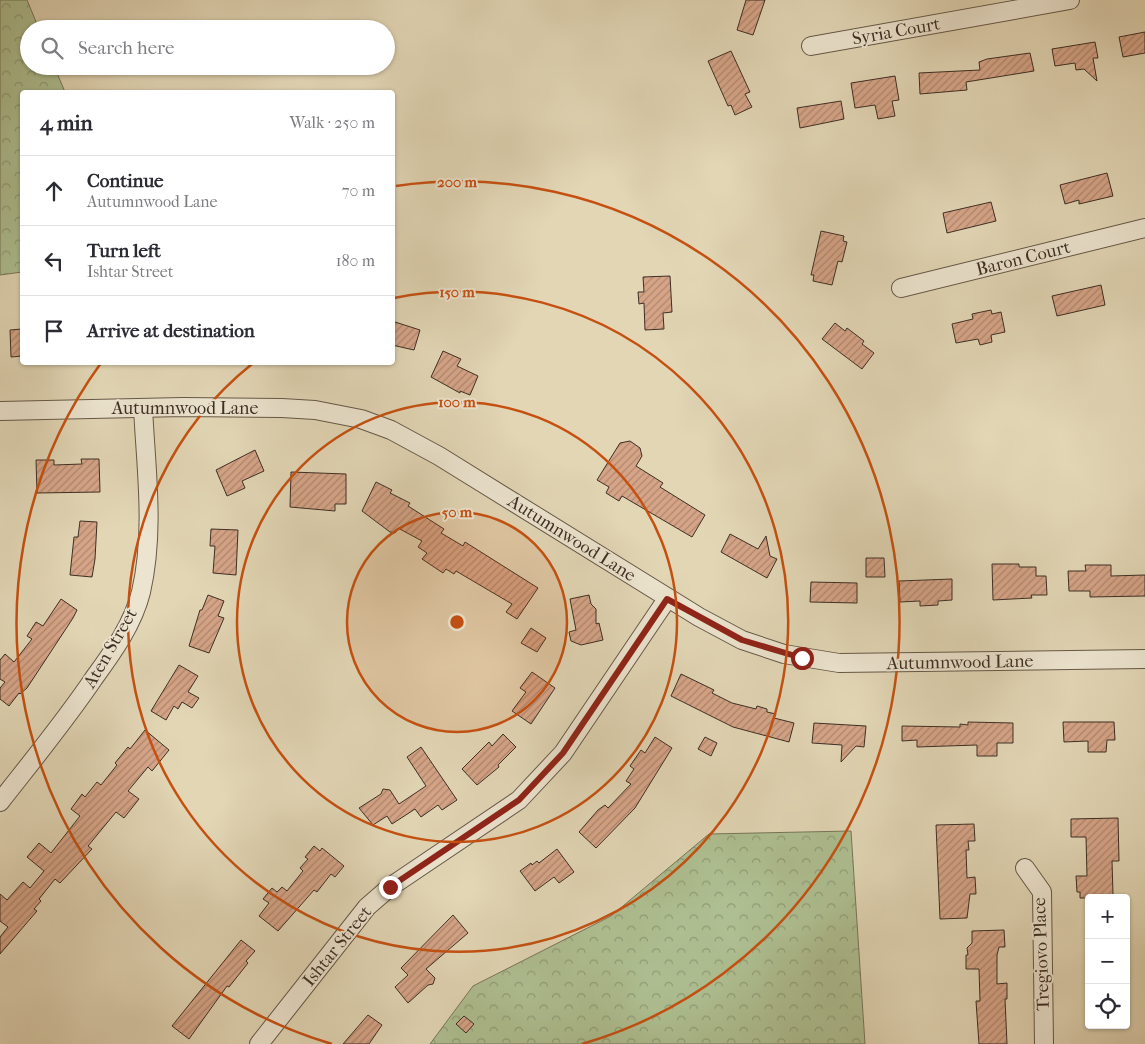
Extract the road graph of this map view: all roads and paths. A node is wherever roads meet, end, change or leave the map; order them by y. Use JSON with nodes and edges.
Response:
{"nodes":[{"id":1,"x":1070,"y":0,"type":"edge"},
{"id":2,"x":811,"y":46,"type":"dead end"},
{"id":3,"x":1145,"y":228,"type":"edge"},
{"id":4,"x":902,"y":288,"type":"dead end"},
{"id":5,"x":143,"y":408,"type":"junction"},
{"id":6,"x":0,"y":412,"type":"edge"},
{"id":7,"x":667,"y":599,"type":"junction"},
{"id":8,"x":1145,"y":659,"type":"edge"},
{"id":9,"x":0,"y":802,"type":"edge"},
{"id":10,"x":1024,"y":868,"type":"dead end"},
{"id":11,"x":259,"y":1044,"type":"edge"},
{"id":12,"x":1044,"y":1044,"type":"edge"}],
"edges":[{"from":1,"to":2,"type":"street","name":"Syria Court"},
{"from":3,"to":4,"type":"street","name":"Baron Court"},
{"from":5,"to":6,"type":"street","name":"Autumnwood Lane"},
{"from":5,"to":7,"type":"street","name":"Autumnwood Lane"},
{"from":5,"to":9,"type":"street","name":"Aten Street"},
{"from":7,"to":8,"type":"street","name":"Autumnwood Lane"},
{"from":7,"to":11,"type":"street","name":"Ishtar Street"},
{"from":10,"to":12,"type":"street","name":"Tregiovo Place"}]}
